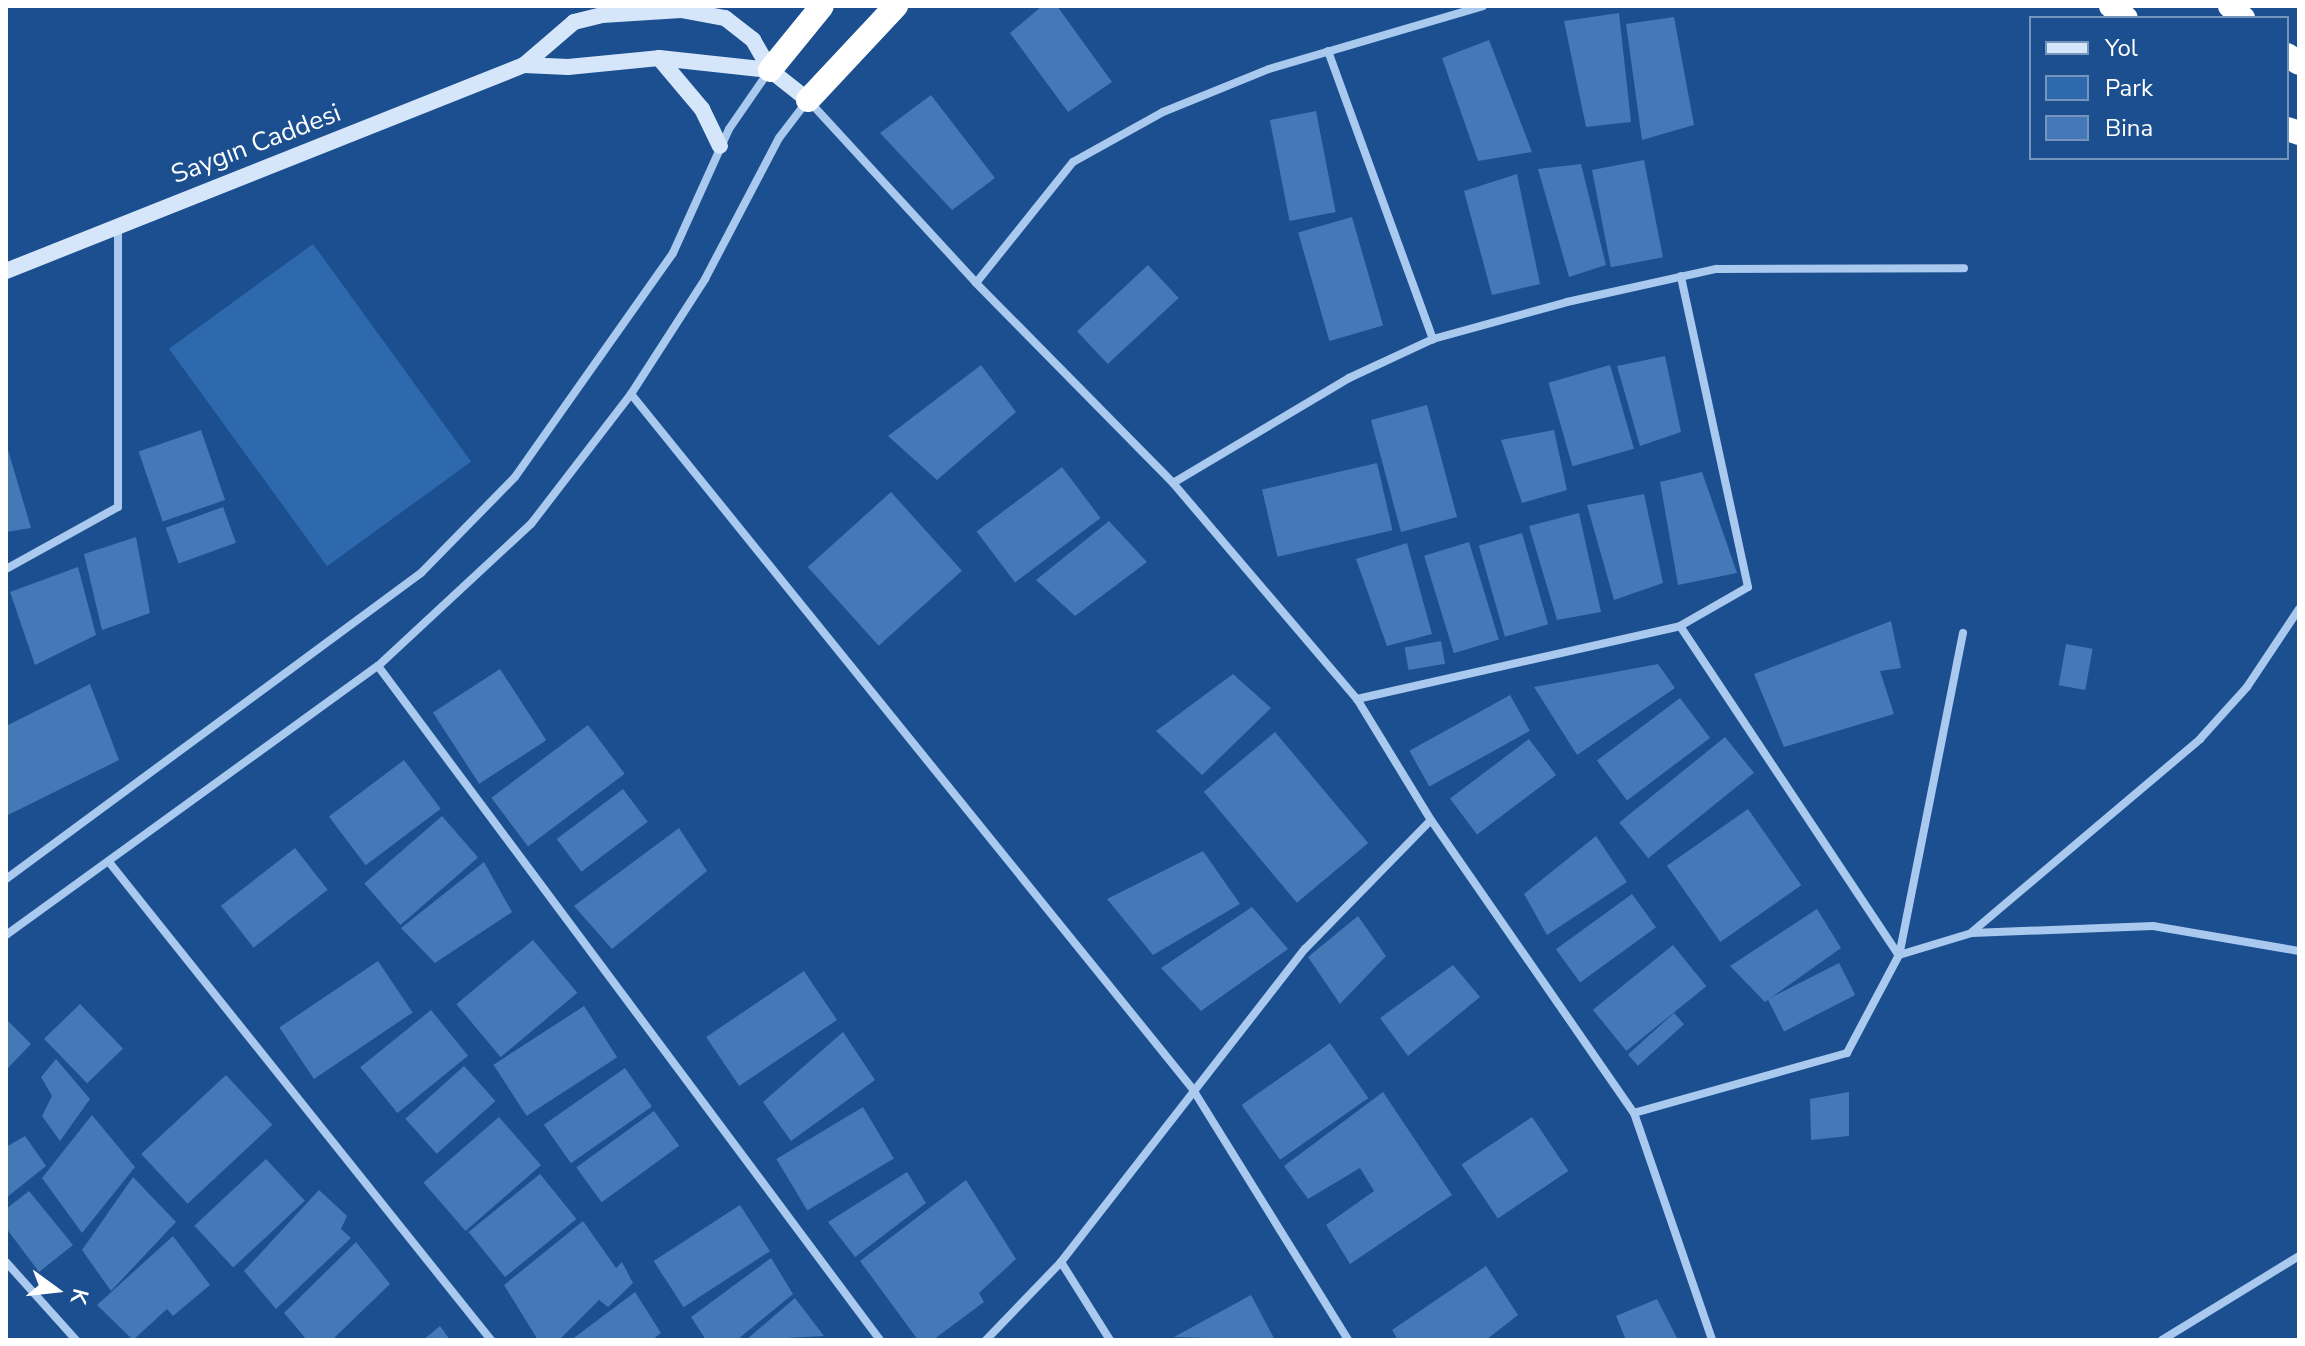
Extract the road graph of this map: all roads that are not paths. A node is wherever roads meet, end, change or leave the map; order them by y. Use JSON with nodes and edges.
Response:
{"nodes":[{"id":1,"x":822,"y":6,"type":"edge"},
{"id":2,"x":896,"y":6,"type":"edge"},
{"id":3,"x":1483,"y":6,"type":"edge"},
{"id":4,"x":686,"y":8,"type":"edge"},
{"id":5,"x":1328,"y":51,"type":"junction"},
{"id":6,"x":659,"y":58,"type":"junction"},
{"id":7,"x":524,"y":65,"type":"junction"},
{"id":8,"x":770,"y":70,"type":"junction"},
{"id":9,"x":808,"y":100,"type":"junction"},
{"id":10,"x":720,"y":146,"type":"junction"},
{"id":11,"x":118,"y":223,"type":"junction"},
{"id":12,"x":1964,"y":268,"type":"dead end"},
{"id":13,"x":6,"y":271,"type":"edge"},
{"id":14,"x":1681,"y":276,"type":"junction"},
{"id":15,"x":976,"y":283,"type":"junction"},
{"id":16,"x":1433,"y":339,"type":"junction"},
{"id":17,"x":631,"y":394,"type":"junction"},
{"id":18,"x":1173,"y":483,"type":"junction"},
{"id":19,"x":6,"y":569,"type":"edge"},
{"id":20,"x":2299,"y":609,"type":"edge"},
{"id":21,"x":1680,"y":626,"type":"junction"},
{"id":22,"x":1963,"y":633,"type":"dead end"},
{"id":23,"x":378,"y":666,"type":"junction"},
{"id":24,"x":1357,"y":699,"type":"junction"},
{"id":25,"x":1431,"y":820,"type":"junction"},
{"id":26,"x":109,"y":862,"type":"junction"},
{"id":27,"x":6,"y":879,"type":"edge"},
{"id":28,"x":1972,"y":933,"type":"junction"},
{"id":29,"x":6,"y":935,"type":"edge"},
{"id":30,"x":2299,"y":951,"type":"edge"},
{"id":31,"x":1899,"y":955,"type":"junction"},
{"id":32,"x":1192,"y":1088,"type":"junction"},
{"id":33,"x":1634,"y":1113,"type":"junction"},
{"id":34,"x":2299,"y":1256,"type":"edge"},
{"id":35,"x":6,"y":1262,"type":"edge"},
{"id":36,"x":1061,"y":1262,"type":"junction"},
{"id":37,"x":76,"y":1340,"type":"edge"},
{"id":38,"x":491,"y":1340,"type":"edge"},
{"id":39,"x":880,"y":1340,"type":"edge"},
{"id":40,"x":986,"y":1340,"type":"edge"},
{"id":41,"x":1110,"y":1340,"type":"edge"},
{"id":42,"x":1348,"y":1340,"type":"edge"},
{"id":43,"x":1712,"y":1340,"type":"edge"},
{"id":44,"x":2162,"y":1340,"type":"edge"}],
"edges":[{"from":1,"to":8,"type":"highway"},
{"from":2,"to":9,"type":"highway"},
{"from":3,"to":5,"type":"street"},
{"from":4,"to":7,"type":"street","name":"Saygın Caddesi"},
{"from":4,"to":8,"type":"street","name":"Saygın Caddesi"},
{"from":5,"to":15,"type":"street"},
{"from":5,"to":16,"type":"street"},
{"from":6,"to":7,"type":"street","name":"Saygın Caddesi"},
{"from":6,"to":8,"type":"street","name":"Saygın Caddesi"},
{"from":6,"to":10,"type":"street"},
{"from":7,"to":11,"type":"street","name":"Saygın Caddesi"},
{"from":8,"to":9,"type":"street"},
{"from":8,"to":10,"type":"street"},
{"from":9,"to":15,"type":"street"},
{"from":9,"to":17,"type":"street"},
{"from":10,"to":27,"type":"street"},
{"from":11,"to":13,"type":"street","name":"Saygın Caddesi"},
{"from":11,"to":19,"type":"street"},
{"from":12,"to":14,"type":"street"},
{"from":14,"to":16,"type":"street"},
{"from":14,"to":21,"type":"street"},
{"from":15,"to":18,"type":"street"},
{"from":16,"to":18,"type":"street"},
{"from":17,"to":23,"type":"street"},
{"from":17,"to":32,"type":"street"},
{"from":18,"to":24,"type":"street"},
{"from":20,"to":28,"type":"street"},
{"from":21,"to":24,"type":"street"},
{"from":21,"to":31,"type":"street"},
{"from":22,"to":31,"type":"street"},
{"from":23,"to":26,"type":"street"},
{"from":23,"to":39,"type":"street"},
{"from":24,"to":25,"type":"street"},
{"from":25,"to":32,"type":"street"},
{"from":25,"to":33,"type":"street"},
{"from":26,"to":29,"type":"street"},
{"from":26,"to":38,"type":"street"},
{"from":28,"to":30,"type":"street"},
{"from":28,"to":31,"type":"street"},
{"from":31,"to":33,"type":"street"},
{"from":32,"to":36,"type":"street"},
{"from":32,"to":42,"type":"street"},
{"from":33,"to":43,"type":"street"},
{"from":34,"to":44,"type":"street"},
{"from":35,"to":37,"type":"street"},
{"from":36,"to":40,"type":"street"},
{"from":36,"to":41,"type":"street"}]}
